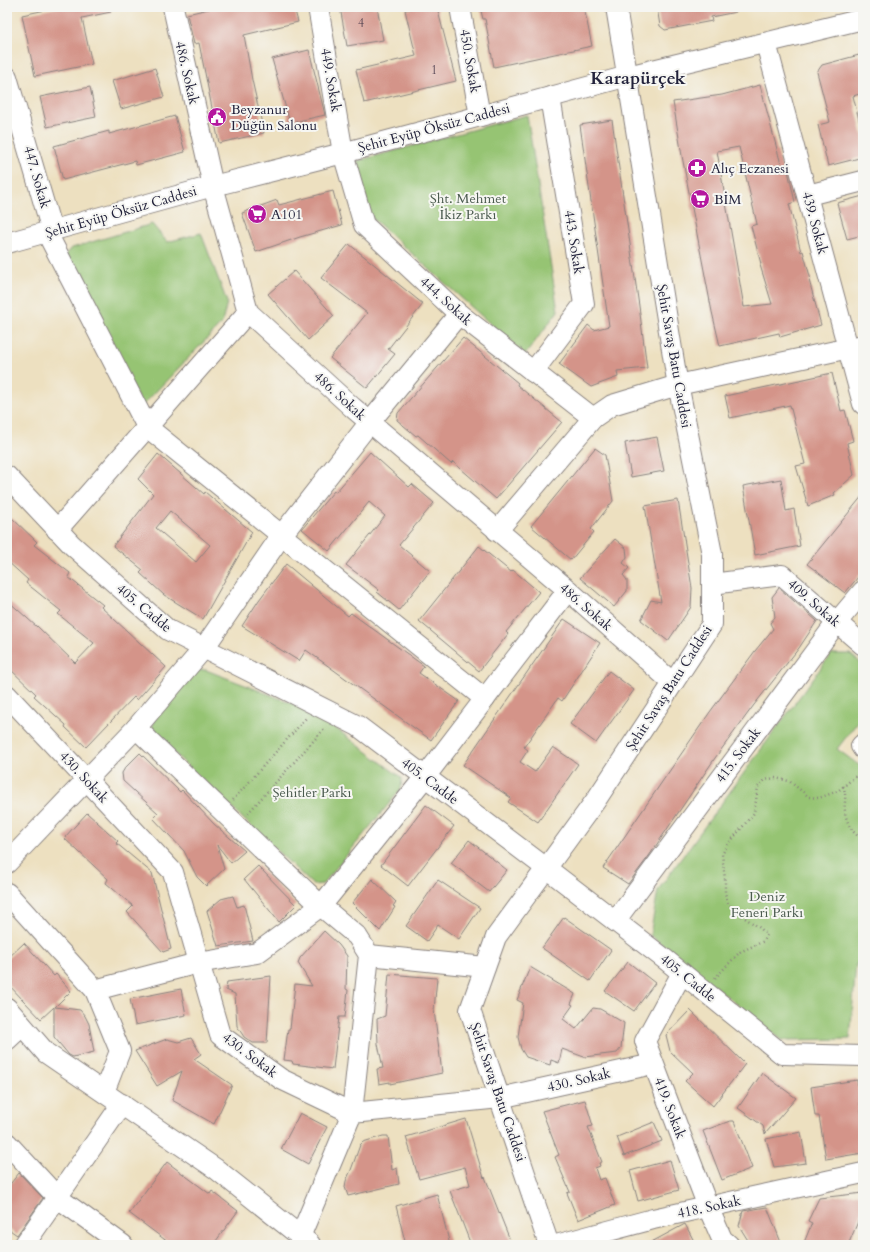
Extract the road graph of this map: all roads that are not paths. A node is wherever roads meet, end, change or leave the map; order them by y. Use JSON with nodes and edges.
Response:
{"nodes":[{"id":1,"x":173,"y":7,"type":"edge"},
{"id":2,"x":318,"y":7,"type":"edge"},
{"id":3,"x":460,"y":7,"type":"edge"},
{"id":4,"x":616,"y":7,"type":"edge"},
{"id":5,"x":863,"y":20,"type":"edge"},
{"id":6,"x":766,"y":43,"type":"junction"},
{"id":7,"x":628,"y":76,"type":"junction"},
{"id":8,"x":7,"y":77,"type":"edge"},
{"id":9,"x":550,"y":97,"type":"junction"},
{"id":10,"x":480,"y":116,"type":"junction"},
{"id":11,"x":343,"y":153,"type":"junction"},
{"id":12,"x":863,"y":181,"type":"edge"},
{"id":13,"x":213,"y":186,"type":"junction"},
{"id":14,"x":808,"y":195,"type":"junction"},
{"id":15,"x":50,"y":232,"type":"junction"},
{"id":16,"x":7,"y":243,"type":"edge"},
{"id":17,"x":248,"y":312,"type":"junction"},
{"id":18,"x":458,"y":314,"type":"junction"},
{"id":19,"x":856,"y":346,"type":"edge"},
{"id":20,"x":533,"y":372,"type":"junction"},
{"id":21,"x":678,"y":385,"type":"junction"},
{"id":22,"x":863,"y":404,"type":"edge"},
{"id":23,"x":593,"y":418,"type":"junction"},
{"id":24,"x":370,"y":422,"type":"junction"},
{"id":25,"x":147,"y":427,"type":"junction"},
{"id":26,"x":7,"y":476,"type":"edge"},
{"id":27,"x":14,"y":496,"type":"edge"},
{"id":28,"x":57,"y":530,"type":"junction"},
{"id":29,"x":497,"y":531,"type":"junction"},
{"id":30,"x":281,"y":536,"type":"junction"},
{"id":31,"x":712,"y":584,"type":"junction"},
{"id":32,"x":568,"y":590,"type":"junction"},
{"id":33,"x":863,"y":591,"type":"edge"},
{"id":34,"x":837,"y":622,"type":"junction"},
{"id":35,"x":863,"y":645,"type":"edge"},
{"id":36,"x":204,"y":648,"type":"junction"},
{"id":37,"x":673,"y":683,"type":"junction"},
{"id":38,"x":7,"y":695,"type":"edge"},
{"id":39,"x":485,"y":699,"type":"junction"},
{"id":40,"x":136,"y":728,"type":"junction"},
{"id":41,"x":425,"y":777,"type":"junction"},
{"id":42,"x":86,"y":780,"type":"junction"},
{"id":43,"x":7,"y":863,"type":"edge"},
{"id":44,"x":546,"y":868,"type":"junction"},
{"id":45,"x":7,"y":893,"type":"edge"},
{"id":46,"x":321,"y":906,"type":"junction"},
{"id":47,"x":615,"y":921,"type":"junction"},
{"id":48,"x":369,"y":955,"type":"junction"},
{"id":49,"x":198,"y":963,"type":"junction"},
{"id":50,"x":485,"y":967,"type":"junction"},
{"id":51,"x":682,"y":973,"type":"junction"},
{"id":52,"x":95,"y":990,"type":"junction"},
{"id":53,"x":7,"y":1008,"type":"edge"},
{"id":54,"x":22,"y":1026,"type":"junction"},
{"id":55,"x":7,"y":1040,"type":"edge"},
{"id":56,"x":863,"y":1056,"type":"edge"},
{"id":57,"x":653,"y":1064,"type":"junction"},
{"id":58,"x":104,"y":1092,"type":"junction"},
{"id":59,"x":500,"y":1098,"type":"junction"},
{"id":60,"x":122,"y":1104,"type":"junction"},
{"id":61,"x":352,"y":1113,"type":"junction"},
{"id":62,"x":7,"y":1143,"type":"edge"},
{"id":63,"x":863,"y":1173,"type":"edge"},
{"id":64,"x":58,"y":1198,"type":"junction"},
{"id":65,"x":708,"y":1207,"type":"junction"},
{"id":66,"x":306,"y":1241,"type":"edge"},
{"id":67,"x":24,"y":1245,"type":"edge"},
{"id":68,"x":123,"y":1245,"type":"edge"},
{"id":69,"x":549,"y":1245,"type":"edge"},
{"id":70,"x":556,"y":1245,"type":"edge"},
{"id":71,"x":729,"y":1245,"type":"edge"}],
"edges":[{"from":1,"to":13,"type":"street","name":"486. Sokak"},
{"from":2,"to":11,"type":"street","name":"449. Sokak"},
{"from":3,"to":10,"type":"street","name":"450. Sokak"},
{"from":4,"to":7,"type":"street","name":"Şehit Savaş Batu Caddesi"},
{"from":5,"to":6,"type":"street","name":"Şehit Eyüp Öksüz Caddesi"},
{"from":6,"to":7,"type":"street","name":"Şehit Eyüp Öksüz Caddesi"},
{"from":6,"to":14,"type":"street","name":"439. Sokak"},
{"from":7,"to":9,"type":"street","name":"Şehit Eyüp Öksüz Caddesi"},
{"from":7,"to":21,"type":"street","name":"Şehit Savaş Batu Caddesi"},
{"from":8,"to":15,"type":"street","name":"447. Sokak"},
{"from":9,"to":10,"type":"street","name":"Şehit Eyüp Öksüz Caddesi"},
{"from":9,"to":20,"type":"street","name":"443. Sokak"},
{"from":10,"to":11,"type":"street","name":"Şehit Eyüp Öksüz Caddesi"},
{"from":11,"to":13,"type":"street","name":"Şehit Eyüp Öksüz Caddesi"},
{"from":11,"to":18,"type":"street","name":"444. Sokak"},
{"from":12,"to":14,"type":"street"},
{"from":13,"to":15,"type":"street","name":"Şehit Eyüp Öksüz Caddesi"},
{"from":13,"to":17,"type":"street","name":"486. Sokak"},
{"from":14,"to":19,"type":"street","name":"439. Sokak"},
{"from":15,"to":16,"type":"street","name":"Şehit Eyüp Öksüz Caddesi"},
{"from":15,"to":25,"type":"street","name":"447. Sokak"},
{"from":17,"to":24,"type":"street","name":"486. Sokak"},
{"from":17,"to":25,"type":"street"},
{"from":18,"to":20,"type":"street","name":"444. Sokak"},
{"from":18,"to":24,"type":"street"},
{"from":19,"to":21,"type":"street"},
{"from":19,"to":22,"type":"street","name":"439. Sokak"},
{"from":20,"to":23,"type":"street","name":"444. Sokak"},
{"from":21,"to":23,"type":"street"},
{"from":21,"to":31,"type":"street","name":"Şehit Savaş Batu Caddesi"},
{"from":23,"to":29,"type":"street"},
{"from":24,"to":29,"type":"street","name":"486. Sokak"},
{"from":24,"to":30,"type":"street"},
{"from":25,"to":28,"type":"street"},
{"from":25,"to":30,"type":"street"},
{"from":26,"to":27,"type":"street","name":"405. Cadde"},
{"from":27,"to":28,"type":"street","name":"405. Cadde"},
{"from":28,"to":36,"type":"street","name":"405. Cadde"},
{"from":29,"to":32,"type":"street","name":"486. Sokak"},
{"from":30,"to":36,"type":"street"},
{"from":30,"to":39,"type":"street"},
{"from":31,"to":34,"type":"street","name":"409. Sokak"},
{"from":31,"to":37,"type":"street","name":"Şehit Savaş Batu Caddesi"},
{"from":32,"to":37,"type":"street","name":"486. Sokak"},
{"from":32,"to":39,"type":"street"},
{"from":33,"to":34,"type":"street","name":"415. Sokak"},
{"from":34,"to":35,"type":"street","name":"409. Sokak"},
{"from":34,"to":47,"type":"street","name":"415. Sokak"},
{"from":36,"to":40,"type":"street"},
{"from":36,"to":41,"type":"street","name":"405. Cadde"},
{"from":37,"to":44,"type":"street","name":"Şehit Savaş Batu Caddesi"},
{"from":38,"to":42,"type":"street","name":"430. Sokak"},
{"from":39,"to":41,"type":"street"},
{"from":40,"to":42,"type":"street"},
{"from":40,"to":46,"type":"street"},
{"from":41,"to":44,"type":"street","name":"405. Cadde"},
{"from":41,"to":46,"type":"street"},
{"from":42,"to":43,"type":"street"},
{"from":42,"to":49,"type":"street","name":"430. Sokak"},
{"from":44,"to":47,"type":"street","name":"405. Cadde"},
{"from":44,"to":50,"type":"street","name":"Şehit Savaş Batu Caddesi"},
{"from":45,"to":52,"type":"street"},
{"from":46,"to":48,"type":"street"},
{"from":46,"to":49,"type":"street"},
{"from":47,"to":51,"type":"street","name":"405. Cadde"},
{"from":48,"to":50,"type":"street"},
{"from":48,"to":61,"type":"street"},
{"from":49,"to":52,"type":"street"},
{"from":49,"to":61,"type":"street","name":"430. Sokak"},
{"from":50,"to":59,"type":"street","name":"Şehit Savaş Batu Caddesi"},
{"from":51,"to":56,"type":"street","name":"405. Cadde"},
{"from":51,"to":57,"type":"street","name":"419. Sokak"},
{"from":52,"to":58,"type":"street"},
{"from":53,"to":54,"type":"street"},
{"from":54,"to":55,"type":"street"},
{"from":54,"to":58,"type":"street"},
{"from":57,"to":59,"type":"street","name":"430. Sokak"},
{"from":57,"to":65,"type":"street","name":"419. Sokak"},
{"from":58,"to":60,"type":"street"},
{"from":59,"to":61,"type":"street","name":"430. Sokak"},
{"from":59,"to":69,"type":"street","name":"Şehit Savaş Batu Caddesi"},
{"from":60,"to":64,"type":"street"},
{"from":60,"to":66,"type":"street"},
{"from":61,"to":66,"type":"street"},
{"from":62,"to":64,"type":"street"},
{"from":63,"to":65,"type":"street","name":"418. Sokak"},
{"from":64,"to":67,"type":"street"},
{"from":64,"to":68,"type":"street"},
{"from":65,"to":70,"type":"street","name":"418. Sokak"},
{"from":65,"to":71,"type":"street","name":"419. Sokak"}]}
